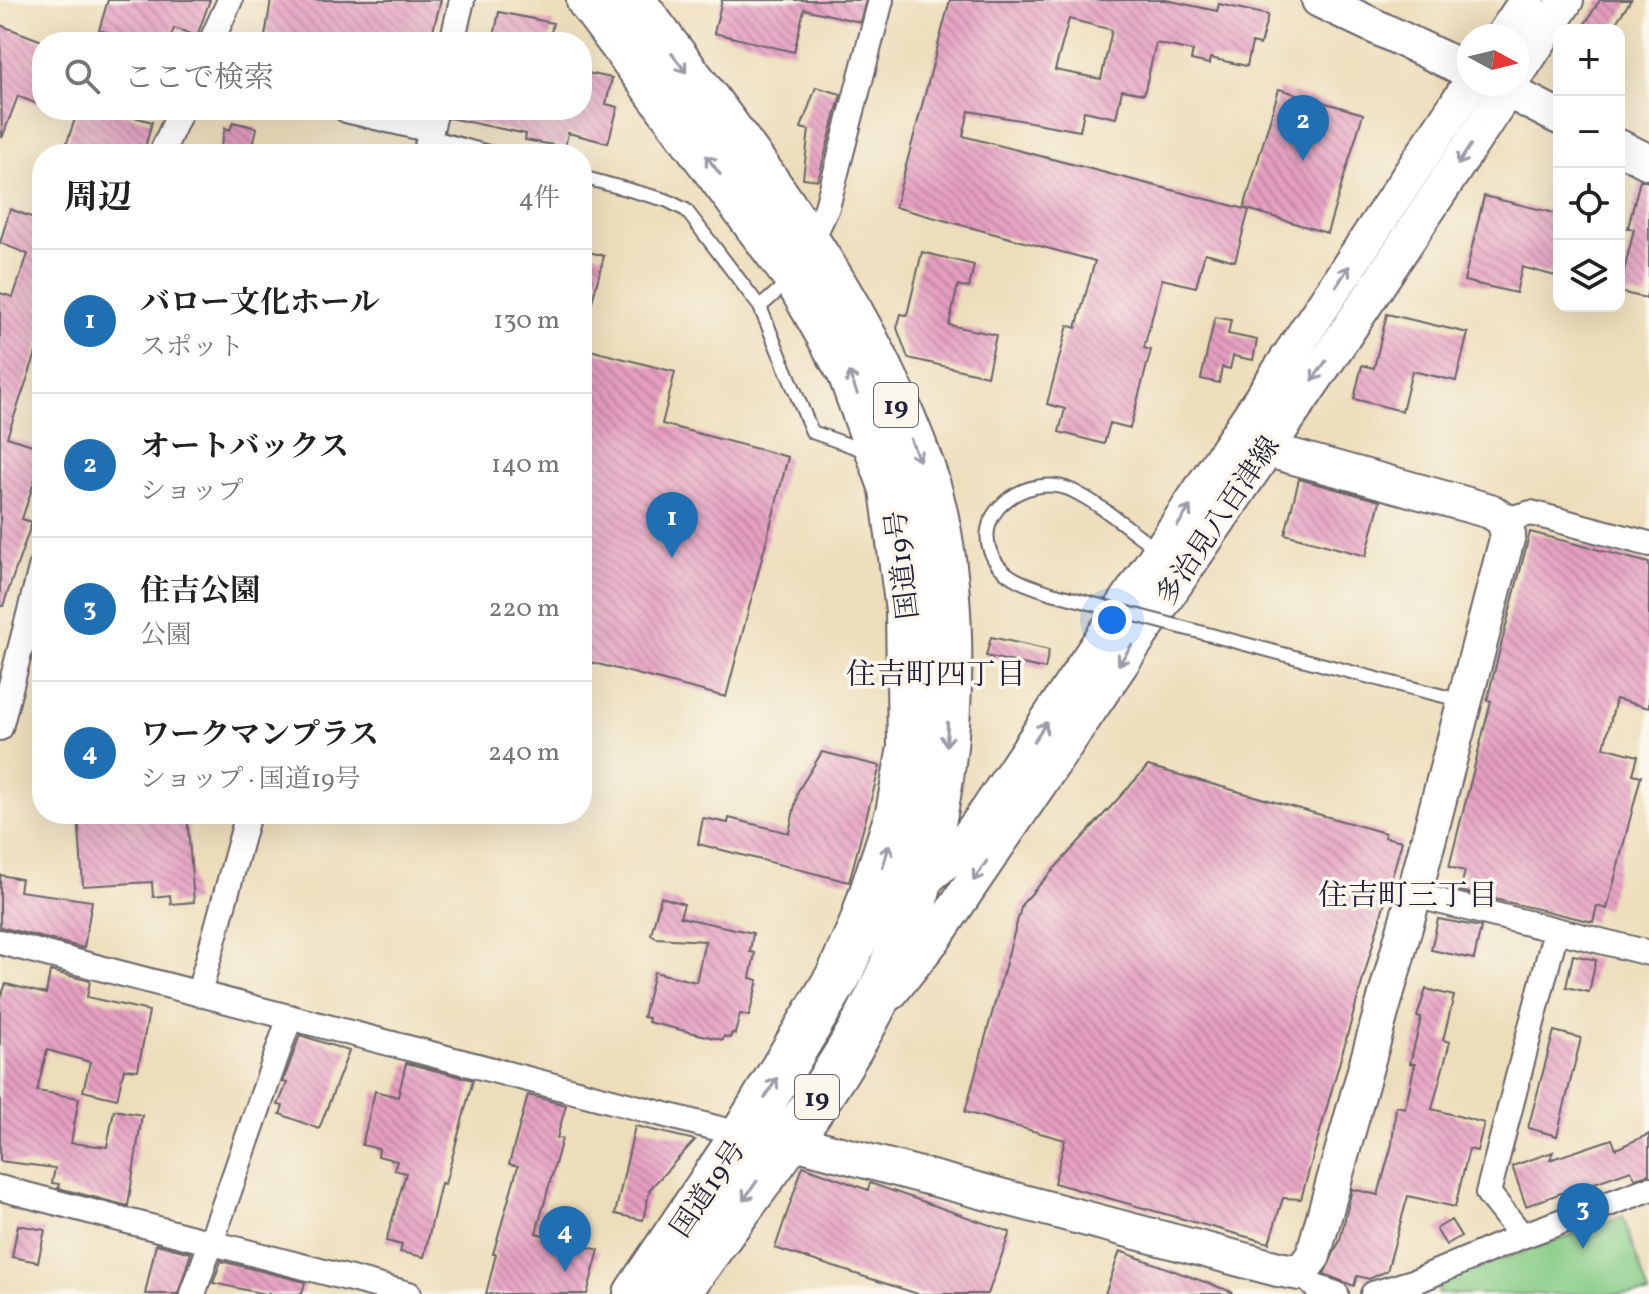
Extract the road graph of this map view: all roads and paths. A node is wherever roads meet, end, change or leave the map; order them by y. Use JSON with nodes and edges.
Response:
{"nodes":[{"id":1,"x":230,"y":0,"type":"edge"},
{"id":2,"x":462,"y":0,"type":"edge"},
{"id":3,"x":589,"y":0,"type":"edge"},
{"id":4,"x":632,"y":0,"type":"edge"},
{"id":5,"x":881,"y":0,"type":"edge"},
{"id":6,"x":1319,"y":0,"type":"edge"},
{"id":7,"x":1527,"y":0,"type":"edge"},
{"id":8,"x":1566,"y":0,"type":"edge"},
{"id":9,"x":1511,"y":24,"type":"edge"},
{"id":10,"x":216,"y":32,"type":"edge"},
{"id":11,"x":454,"y":32,"type":"edge"},
{"id":12,"x":1529,"y":52,"type":"edge"},
{"id":13,"x":1457,"y":65,"type":"edge"},
{"id":14,"x":1462,"y":96,"type":"edge"},
{"id":15,"x":1498,"y":96,"type":"edge"},
{"id":16,"x":1527,"y":96,"type":"edge"},
{"id":17,"x":1553,"y":113,"type":"edge"},
{"id":18,"x":176,"y":120,"type":"edge"},
{"id":19,"x":385,"y":120,"type":"edge"},
{"id":20,"x":431,"y":132,"type":"edge"},
{"id":21,"x":166,"y":144,"type":"edge"},
{"id":22,"x":466,"y":144,"type":"edge"},
{"id":23,"x":1625,"y":150,"type":"edge"},
{"id":24,"x":1649,"y":162,"type":"edge"},
{"id":25,"x":592,"y":180,"type":"edge"},
{"id":26,"x":802,"y":260,"type":"junction"},
{"id":27,"x":760,"y":307,"type":"junction"},
{"id":28,"x":1265,"y":449,"type":"junction"},
{"id":29,"x":879,"y":454,"type":"junction"},
{"id":30,"x":1504,"y":520,"type":"junction"},
{"id":31,"x":1649,"y":544,"type":"edge"},
{"id":32,"x":1161,"y":552,"type":"junction"},
{"id":33,"x":32,"y":585,"type":"edge"},
{"id":34,"x":11,"y":630,"type":"edge"},
{"id":35,"x":1465,"y":701,"type":"junction"},
{"id":36,"x":0,"y":728,"type":"edge"},
{"id":37,"x":245,"y":824,"type":"edge"},
{"id":38,"x":923,"y":880,"type":"junction"},
{"id":39,"x":1414,"y":895,"type":"junction"},
{"id":40,"x":1556,"y":930,"type":"junction"},
{"id":41,"x":0,"y":942,"type":"edge"},
{"id":42,"x":1649,"y":953,"type":"edge"},
{"id":43,"x":839,"y":975,"type":"junction"},
{"id":44,"x":199,"y":993,"type":"junction"},
{"id":45,"x":290,"y":1017,"type":"junction"},
{"id":46,"x":865,"y":1023,"type":"junction"},
{"id":47,"x":743,"y":1135,"type":"junction"},
{"id":48,"x":787,"y":1140,"type":"junction"},
{"id":49,"x":0,"y":1188,"type":"edge"},
{"id":50,"x":1649,"y":1189,"type":"edge"},
{"id":51,"x":1522,"y":1236,"type":"junction"},
{"id":52,"x":211,"y":1243,"type":"junction"},
{"id":53,"x":1300,"y":1273,"type":"junction"},
{"id":54,"x":1420,"y":1287,"type":"edge"},
{"id":55,"x":193,"y":1294,"type":"edge"},
{"id":56,"x":409,"y":1294,"type":"edge"},
{"id":57,"x":636,"y":1294,"type":"edge"},
{"id":58,"x":677,"y":1294,"type":"edge"},
{"id":59,"x":1336,"y":1294,"type":"edge"},
{"id":60,"x":1373,"y":1294,"type":"edge"}],
"edges":[{"from":1,"to":10,"type":"street"},
{"from":2,"to":11,"type":"street"},
{"from":26,"to":3,"type":"highway","name":"国道19号","number":"19","one_way":true},
{"from":4,"to":26,"type":"highway","name":"国道19号","number":"19","one_way":true},
{"from":5,"to":26,"type":"street"},
{"from":6,"to":13,"type":"main road"},
{"from":7,"to":9,"type":"main road"},
{"from":8,"to":12,"type":"main road","name":"多治見八百津線"},
{"from":32,"to":14,"type":"main road","name":"多治見八百津線","one_way":true},
{"from":15,"to":28,"type":"main road","name":"多治見八百津線","one_way":true},
{"from":16,"to":17,"type":"main road"},
{"from":18,"to":21,"type":"street"},
{"from":19,"to":20,"type":"street"},
{"from":20,"to":22,"type":"lane"},
{"from":23,"to":24,"type":"main road"},
{"from":25,"to":27,"type":"lane"},
{"from":26,"to":27,"type":"lane"},
{"from":29,"to":26,"type":"highway","name":"国道19号","number":"19","one_way":true},
{"from":26,"to":38,"type":"highway","name":"国道19号","number":"19","one_way":true},
{"from":27,"to":29,"type":"lane"},
{"from":28,"to":30,"type":"main road"},
{"from":28,"to":46,"type":"main road","name":"多治見八百津線","one_way":true},
{"from":43,"to":29,"type":"highway","name":"国道19号","number":"19","one_way":true},
{"from":30,"to":31,"type":"street"},
{"from":30,"to":35,"type":"main road"},
{"from":32,"to":35,"type":"lane","bridge":true},
{"from":38,"to":32,"type":"main road","name":"多治見八百津線","one_way":true},
{"from":33,"to":34,"type":"street"},
{"from":34,"to":36,"type":"street"},
{"from":35,"to":39,"type":"main road"},
{"from":37,"to":44,"type":"street"},
{"from":38,"to":43,"type":"main road","name":"多治見八百津線"},
{"from":38,"to":46,"type":"highway","name":"国道19号","number":"19"},
{"from":39,"to":40,"type":"street"},
{"from":39,"to":53,"type":"main road"},
{"from":40,"to":42,"type":"street"},
{"from":40,"to":51,"type":"street"},
{"from":41,"to":44,"type":"street"},
{"from":47,"to":43,"type":"highway","name":"国道19号","number":"19","one_way":true},
{"from":44,"to":45,"type":"street"},
{"from":45,"to":47,"type":"street"},
{"from":45,"to":52,"type":"street"},
{"from":46,"to":48,"type":"highway","name":"国道19号","number":"19"},
{"from":47,"to":57,"type":"highway","name":"国道19号","number":"19"},
{"from":48,"to":53,"type":"main road"},
{"from":48,"to":58,"type":"highway","name":"国道19号","number":"19","one_way":true},
{"from":49,"to":52,"type":"street"},
{"from":50,"to":51,"type":"street"},
{"from":51,"to":54,"type":"street"},
{"from":52,"to":55,"type":"street"},
{"from":52,"to":56,"type":"street"},
{"from":53,"to":59,"type":"street"},
{"from":54,"to":60,"type":"street"}]}
